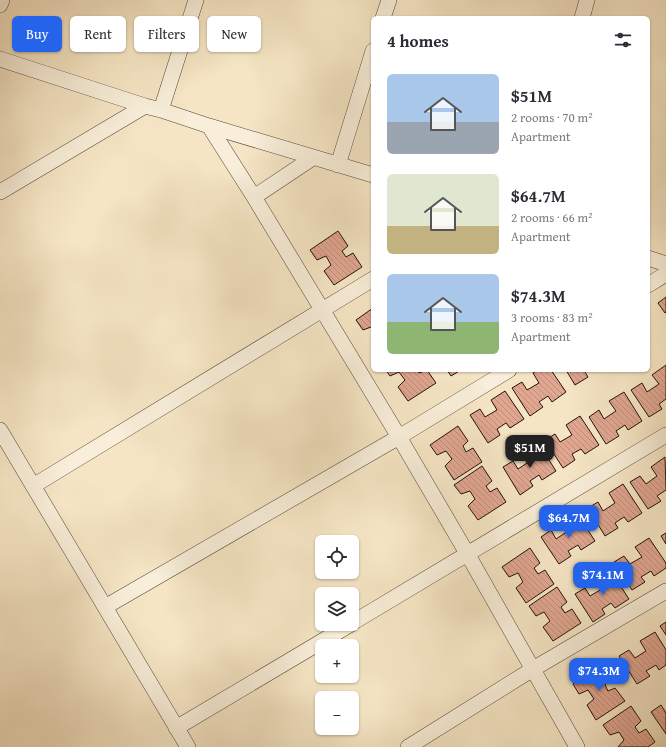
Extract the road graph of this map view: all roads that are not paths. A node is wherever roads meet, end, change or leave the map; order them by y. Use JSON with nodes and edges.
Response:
{"nodes":[{"id":1,"x":2,"y":0,"type":"edge"},
{"id":2,"x":196,"y":0,"type":"edge"},
{"id":3,"x":389,"y":0,"type":"edge"},
{"id":4,"x":587,"y":0,"type":"edge"},
{"id":5,"x":0,"y":5,"type":"edge"},
{"id":6,"x":384,"y":16,"type":"edge"},
{"id":7,"x":583,"y":16,"type":"edge"},
{"id":8,"x":371,"y":58,"type":"edge"},
{"id":9,"x":0,"y":59,"type":"edge"},
{"id":10,"x":145,"y":106,"type":"junction"},
{"id":11,"x":161,"y":110,"type":"junction"},
{"id":12,"x":209,"y":126,"type":"junction"},
{"id":13,"x":314,"y":157,"type":"junction"},
{"id":14,"x":338,"y":165,"type":"junction"},
{"id":15,"x":371,"y":174,"type":"edge"},
{"id":16,"x":0,"y":192,"type":"edge"},
{"id":17,"x":254,"y":197,"type":"junction"},
{"id":18,"x":650,"y":259,"type":"edge"},
{"id":19,"x":666,"y":264,"type":"edge"},
{"id":20,"x":666,"y":274,"type":"edge"},
{"id":21,"x":371,"y":280,"type":"edge"},
{"id":22,"x":650,"y":284,"type":"edge"},
{"id":23,"x":322,"y":311,"type":"junction"},
{"id":24,"x":506,"y":372,"type":"edge"},
{"id":25,"x":0,"y":430,"type":"edge"},
{"id":26,"x":666,"y":435,"type":"edge"},
{"id":27,"x":399,"y":437,"type":"junction"},
{"id":28,"x":33,"y":486,"type":"junction"},
{"id":29,"x":468,"y":555,"type":"junction"},
{"id":30,"x":666,"y":591,"type":"edge"},
{"id":31,"x":105,"y":607,"type":"junction"},
{"id":32,"x":359,"y":619,"type":"edge"},
{"id":33,"x":339,"y":631,"type":"edge"},
{"id":34,"x":533,"y":669,"type":"junction"},
{"id":35,"x":176,"y":728,"type":"junction"},
{"id":36,"x":188,"y":747,"type":"edge"},
{"id":37,"x":408,"y":747,"type":"edge"},
{"id":38,"x":577,"y":747,"type":"edge"}],
"edges":[{"from":1,"to":5,"type":"street"},
{"from":2,"to":11,"type":"street"},
{"from":3,"to":6,"type":"street"},
{"from":4,"to":7,"type":"street"},
{"from":8,"to":14,"type":"street"},
{"from":9,"to":10,"type":"street"},
{"from":10,"to":11,"type":"street"},
{"from":10,"to":16,"type":"street"},
{"from":11,"to":12,"type":"street"},
{"from":12,"to":13,"type":"street"},
{"from":12,"to":17,"type":"street"},
{"from":13,"to":14,"type":"street"},
{"from":13,"to":17,"type":"street"},
{"from":14,"to":15,"type":"street"},
{"from":17,"to":23,"type":"street"},
{"from":18,"to":19,"type":"street"},
{"from":20,"to":22,"type":"street"},
{"from":21,"to":23,"type":"street"},
{"from":23,"to":27,"type":"street"},
{"from":23,"to":28,"type":"street"},
{"from":24,"to":27,"type":"street"},
{"from":25,"to":28,"type":"street"},
{"from":26,"to":29,"type":"street"},
{"from":27,"to":29,"type":"street"},
{"from":27,"to":31,"type":"street"},
{"from":28,"to":31,"type":"street"},
{"from":29,"to":32,"type":"street"},
{"from":29,"to":34,"type":"street"},
{"from":30,"to":34,"type":"street"},
{"from":31,"to":35,"type":"street"},
{"from":33,"to":35,"type":"street"},
{"from":34,"to":37,"type":"street"},
{"from":34,"to":38,"type":"street"},
{"from":35,"to":36,"type":"street"}]}
